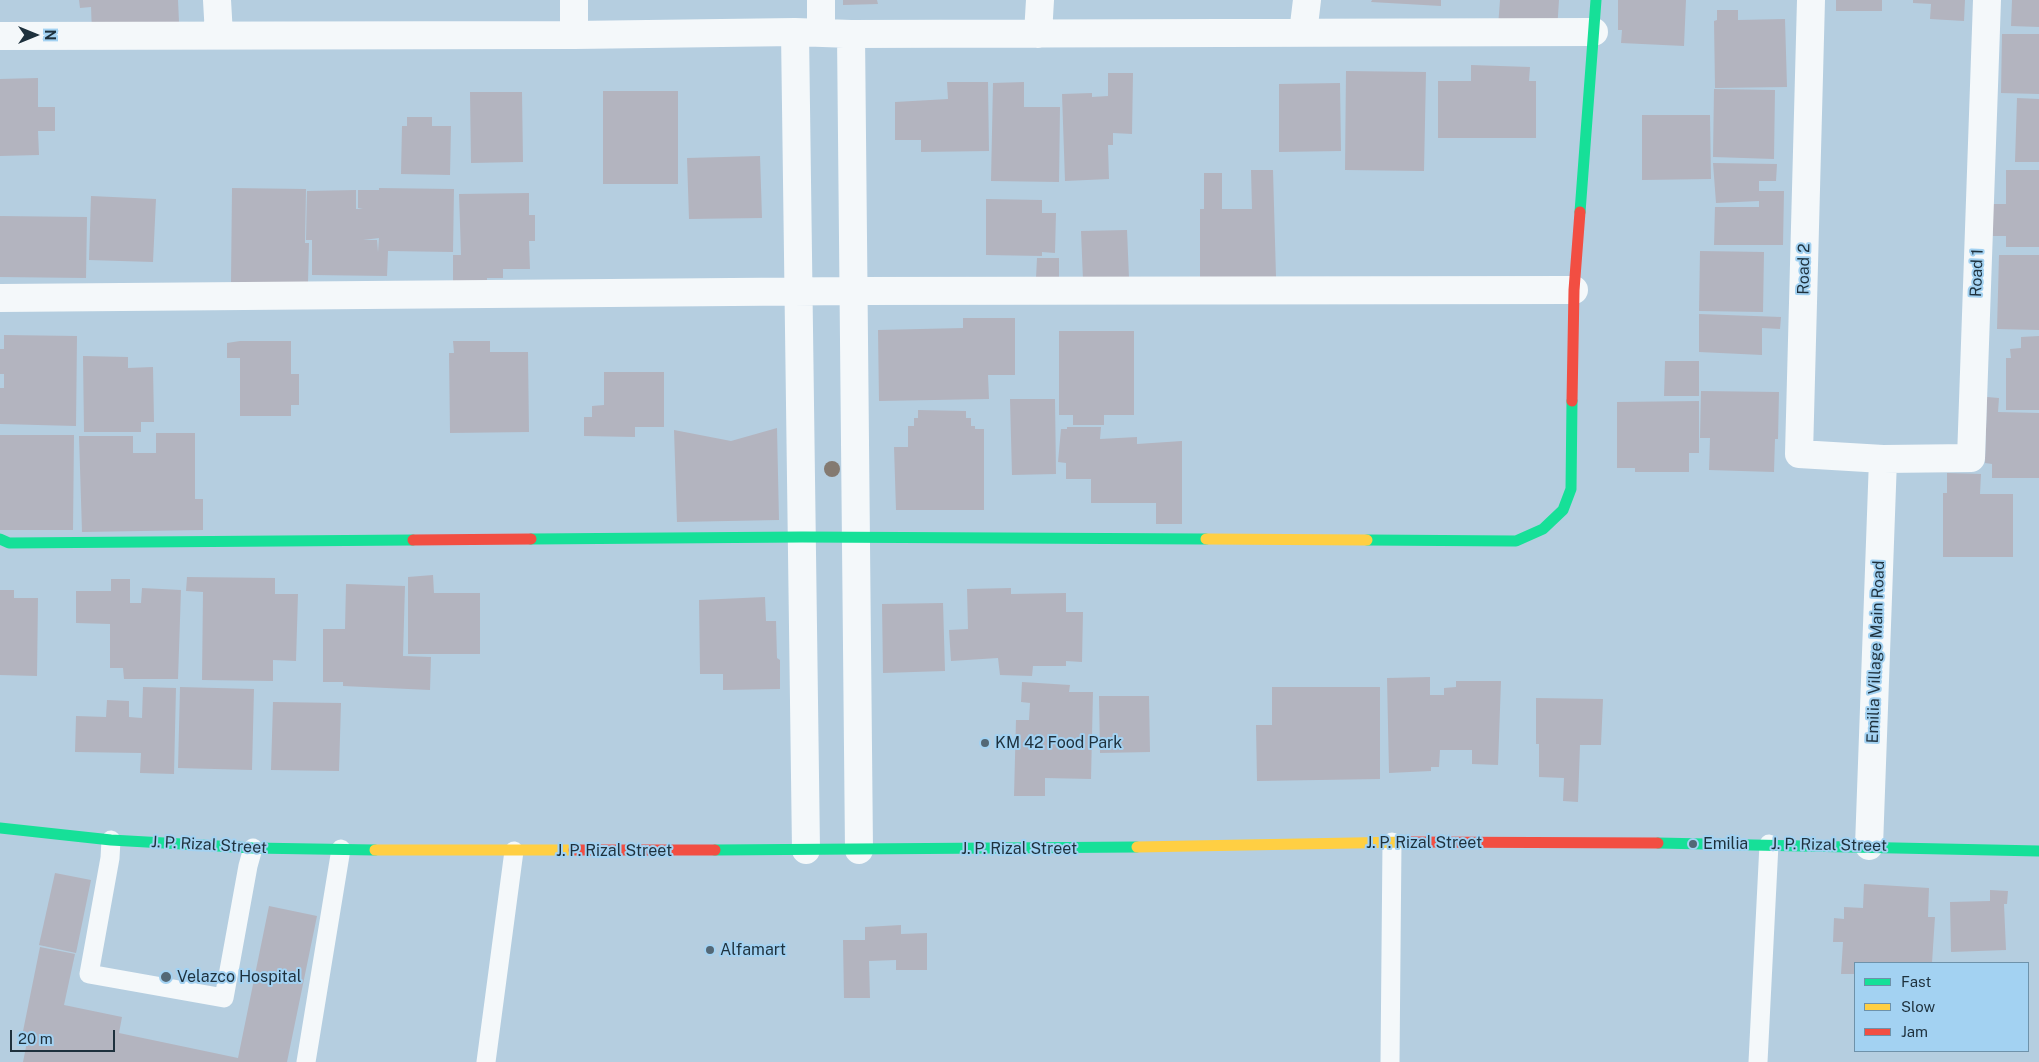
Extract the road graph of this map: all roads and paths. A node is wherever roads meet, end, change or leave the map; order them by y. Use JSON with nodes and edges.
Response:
{"nodes":[{"id":1,"x":217,"y":0,"type":"edge"},
{"id":2,"x":574,"y":0,"type":"edge"},
{"id":3,"x":821,"y":0,"type":"edge"},
{"id":4,"x":1040,"y":0,"type":"edge"},
{"id":5,"x":1307,"y":0,"type":"edge"},
{"id":6,"x":1596,"y":0,"type":"edge"},
{"id":7,"x":1811,"y":0,"type":"edge"},
{"id":8,"x":1987,"y":0,"type":"edge"},
{"id":9,"x":808,"y":32,"type":"junction"},
{"id":10,"x":1594,"y":32,"type":"junction"},
{"id":11,"x":1303,"y":33,"type":"junction"},
{"id":12,"x":851,"y":34,"type":"junction"},
{"id":13,"x":1038,"y":34,"type":"junction"},
{"id":14,"x":219,"y":35,"type":"junction"},
{"id":15,"x":574,"y":35,"type":"junction"},
{"id":16,"x":0,"y":36,"type":"edge"},
{"id":17,"x":1574,"y":290,"type":"junction"},
{"id":18,"x":854,"y":292,"type":"junction"},
{"id":19,"x":799,"y":293,"type":"junction"},
{"id":20,"x":0,"y":298,"type":"edge"},
{"id":21,"x":1883,"y":459,"type":"junction"},
{"id":22,"x":802,"y":537,"type":"junction"},
{"id":23,"x":856,"y":538,"type":"junction"},
{"id":24,"x":0,"y":539,"type":"edge"},
{"id":25,"x":0,"y":828,"type":"edge"},
{"id":26,"x":111,"y":840,"type":"junction"},
{"id":27,"x":1392,"y":842,"type":"junction"},
{"id":28,"x":1768,"y":844,"type":"junction"},
{"id":29,"x":1869,"y":846,"type":"junction"},
{"id":30,"x":253,"y":848,"type":"junction"},
{"id":31,"x":341,"y":849,"type":"junction"},
{"id":32,"x":806,"y":850,"type":"junction"},
{"id":33,"x":859,"y":850,"type":"junction"},
{"id":34,"x":514,"y":851,"type":"junction"},
{"id":35,"x":2039,"y":851,"type":"edge"},
{"id":36,"x":306,"y":1062,"type":"edge"},
{"id":37,"x":486,"y":1062,"type":"edge"},
{"id":38,"x":1390,"y":1062,"type":"edge"},
{"id":39,"x":1758,"y":1062,"type":"edge"}],
"edges":[{"from":1,"to":14,"type":"street"},
{"from":2,"to":15,"type":"street"},
{"from":3,"to":9,"type":"street"},
{"from":4,"to":13,"type":"street"},
{"from":5,"to":11,"type":"street"},
{"from":6,"to":10,"type":"street"},
{"from":7,"to":21,"type":"street","name":"Road 2"},
{"from":8,"to":21,"type":"street","name":"Road 1"},
{"from":9,"to":12,"type":"street"},
{"from":9,"to":15,"type":"street"},
{"from":9,"to":19,"type":"street"},
{"from":10,"to":11,"type":"street"},
{"from":10,"to":17,"type":"street"},
{"from":11,"to":13,"type":"street"},
{"from":12,"to":13,"type":"street"},
{"from":12,"to":18,"type":"street"},
{"from":14,"to":15,"type":"street"},
{"from":14,"to":16,"type":"street"},
{"from":17,"to":18,"type":"street"},
{"from":17,"to":23,"type":"street"},
{"from":18,"to":19,"type":"street"},
{"from":18,"to":23,"type":"street"},
{"from":19,"to":20,"type":"street"},
{"from":19,"to":22,"type":"street"},
{"from":21,"to":29,"type":"street","name":"Emilia Village Main Road"},
{"from":22,"to":23,"type":"street"},
{"from":22,"to":24,"type":"street"},
{"from":22,"to":32,"type":"street"},
{"from":23,"to":33,"type":"street"},
{"from":25,"to":26,"type":"street","name":"J. P. Rizal Street"},
{"from":26,"to":30,"type":"street","name":"J. P. Rizal Street"},
{"from":26,"to":30,"type":"lane"},
{"from":27,"to":28,"type":"street","name":"J. P. Rizal Street"},
{"from":27,"to":33,"type":"street","name":"J. P. Rizal Street"},
{"from":27,"to":38,"type":"lane"},
{"from":28,"to":29,"type":"street","name":"J. P. Rizal Street"},
{"from":28,"to":39,"type":"lane"},
{"from":29,"to":35,"type":"street","name":"J. P. Rizal Street"},
{"from":30,"to":31,"type":"street","name":"J. P. Rizal Street"},
{"from":31,"to":34,"type":"street","name":"J. P. Rizal Street"},
{"from":31,"to":36,"type":"lane"},
{"from":32,"to":33,"type":"street","name":"J. P. Rizal Street"},
{"from":32,"to":34,"type":"street","name":"J. P. Rizal Street"},
{"from":34,"to":37,"type":"lane"}]}
